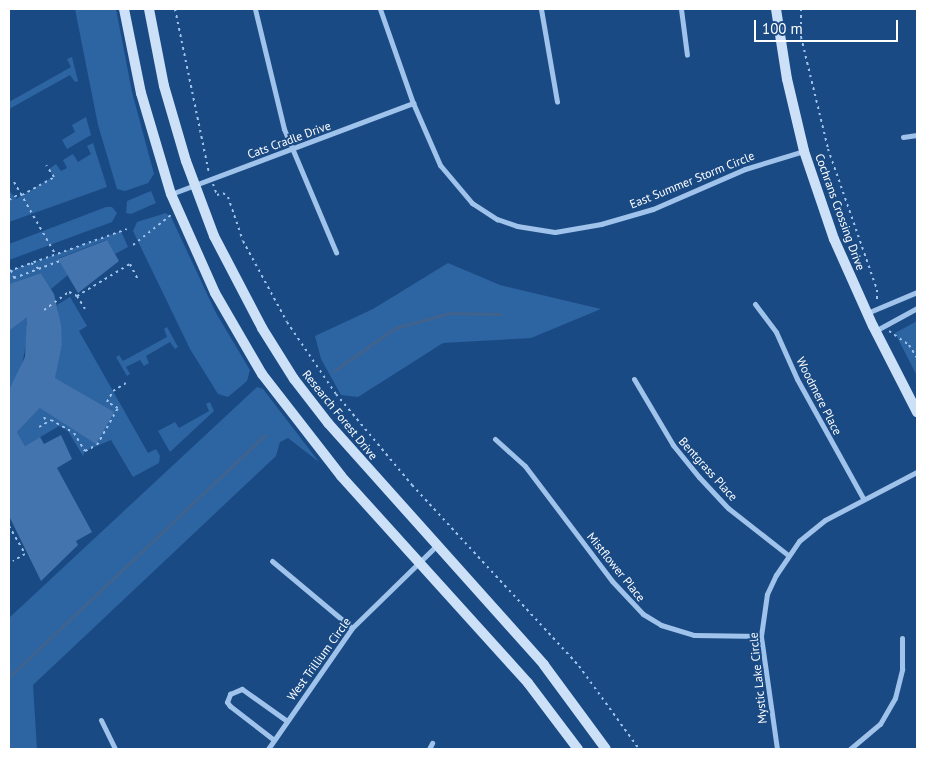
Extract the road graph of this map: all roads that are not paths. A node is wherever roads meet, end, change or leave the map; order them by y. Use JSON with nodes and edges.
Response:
{"nodes":[{"id":1,"x":124,"y":9,"type":"edge"},
{"id":2,"x":149,"y":9,"type":"edge"},
{"id":3,"x":255,"y":9,"type":"edge"},
{"id":4,"x":380,"y":9,"type":"edge"},
{"id":5,"x":541,"y":9,"type":"edge"},
{"id":6,"x":681,"y":9,"type":"edge"},
{"id":7,"x":776,"y":9,"type":"edge"},
{"id":8,"x":687,"y":55,"type":"dead end"},
{"id":9,"x":557,"y":102,"type":"dead end"},
{"id":10,"x":413,"y":103,"type":"junction"},
{"id":11,"x":917,"y":134,"type":"edge"},
{"id":12,"x":903,"y":137,"type":"dead end"},
{"id":13,"x":292,"y":150,"type":"junction"},
{"id":14,"x":804,"y":151,"type":"junction"},
{"id":15,"x":194,"y":185,"type":"junction"},
{"id":16,"x":171,"y":194,"type":"junction"},
{"id":17,"x":336,"y":252,"type":"dead end"},
{"id":18,"x":917,"y":292,"type":"edge"},
{"id":19,"x":755,"y":304,"type":"dead end"},
{"id":20,"x":917,"y":308,"type":"edge"},
{"id":21,"x":866,"y":313,"type":"junction"},
{"id":22,"x":875,"y":331,"type":"junction"},
{"id":23,"x":634,"y":379,"type":"dead end"},
{"id":24,"x":917,"y":412,"type":"edge"},
{"id":25,"x":495,"y":439,"type":"dead end"},
{"id":26,"x":917,"y":472,"type":"edge"},
{"id":27,"x":863,"y":498,"type":"junction"},
{"id":28,"x":437,"y":545,"type":"junction"},
{"id":29,"x":788,"y":554,"type":"junction"},
{"id":30,"x":272,"y":562,"type":"dead end"},
{"id":31,"x":420,"y":562,"type":"junction"},
{"id":32,"x":352,"y":628,"type":"junction"},
{"id":33,"x":761,"y":636,"type":"junction"},
{"id":34,"x":902,"y":638,"type":"dead end"},
{"id":35,"x":101,"y":720,"type":"dead end"},
{"id":36,"x":287,"y":721,"type":"junction"},
{"id":37,"x":274,"y":740,"type":"junction"},
{"id":38,"x":432,"y":743,"type":"dead end"},
{"id":39,"x":115,"y":749,"type":"edge"},
{"id":40,"x":268,"y":749,"type":"edge"},
{"id":41,"x":429,"y":749,"type":"edge"},
{"id":42,"x":578,"y":749,"type":"edge"},
{"id":43,"x":606,"y":749,"type":"edge"},
{"id":44,"x":777,"y":749,"type":"edge"},
{"id":45,"x":850,"y":749,"type":"edge"}],
"edges":[{"from":1,"to":16,"type":"main road"},
{"from":2,"to":15,"type":"main road","name":"Research Forest Drive"},
{"from":3,"to":13,"type":"street"},
{"from":4,"to":10,"type":"street","name":"East Summer Storm Circle"},
{"from":5,"to":9,"type":"street"},
{"from":6,"to":8,"type":"street"},
{"from":7,"to":14,"type":"main road","name":"Cochrans Crossing Drive"},
{"from":10,"to":13,"type":"street","name":"Cats Cradle Drive"},
{"from":10,"to":14,"type":"street","name":"East Summer Storm Circle"},
{"from":11,"to":12,"type":"street"},
{"from":13,"to":15,"type":"street","name":"Cats Cradle Drive"},
{"from":13,"to":17,"type":"street"},
{"from":14,"to":21,"type":"main road","name":"Cochrans Crossing Drive"},
{"from":15,"to":16,"type":"street","name":"Cats Cradle Drive"},
{"from":15,"to":28,"type":"main road","name":"Research Forest Drive"},
{"from":16,"to":31,"type":"main road"},
{"from":18,"to":21,"type":"street"},
{"from":19,"to":27,"type":"street","name":"Woodmere Place"},
{"from":20,"to":22,"type":"street"},
{"from":21,"to":22,"type":"main road","name":"Cochrans Crossing Drive"},
{"from":22,"to":24,"type":"main road","name":"Cochrans Crossing Drive"},
{"from":23,"to":29,"type":"street","name":"Bentgrass Place"},
{"from":25,"to":33,"type":"street","name":"Mistflower Place"},
{"from":26,"to":27,"type":"street","name":"Mystic Lake Circle"},
{"from":27,"to":29,"type":"street","name":"Mystic Lake Circle"},
{"from":28,"to":31,"type":"street","name":"West Trillium Circle"},
{"from":28,"to":43,"type":"main road","name":"Research Forest Drive"},
{"from":29,"to":33,"type":"street","name":"Mystic Lake Circle"},
{"from":30,"to":32,"type":"street"},
{"from":31,"to":32,"type":"street","name":"West Trillium Circle"},
{"from":31,"to":42,"type":"main road"},
{"from":32,"to":36,"type":"street","name":"West Trillium Circle"},
{"from":33,"to":44,"type":"street","name":"Mystic Lake Circle"},
{"from":34,"to":45,"type":"street"},
{"from":35,"to":39,"type":"street"},
{"from":36,"to":37,"type":"street","name":"West Trillium Circle"},
{"from":36,"to":37,"type":"street"},
{"from":37,"to":40,"type":"street","name":"West Trillium Circle"},
{"from":38,"to":41,"type":"street"}]}
